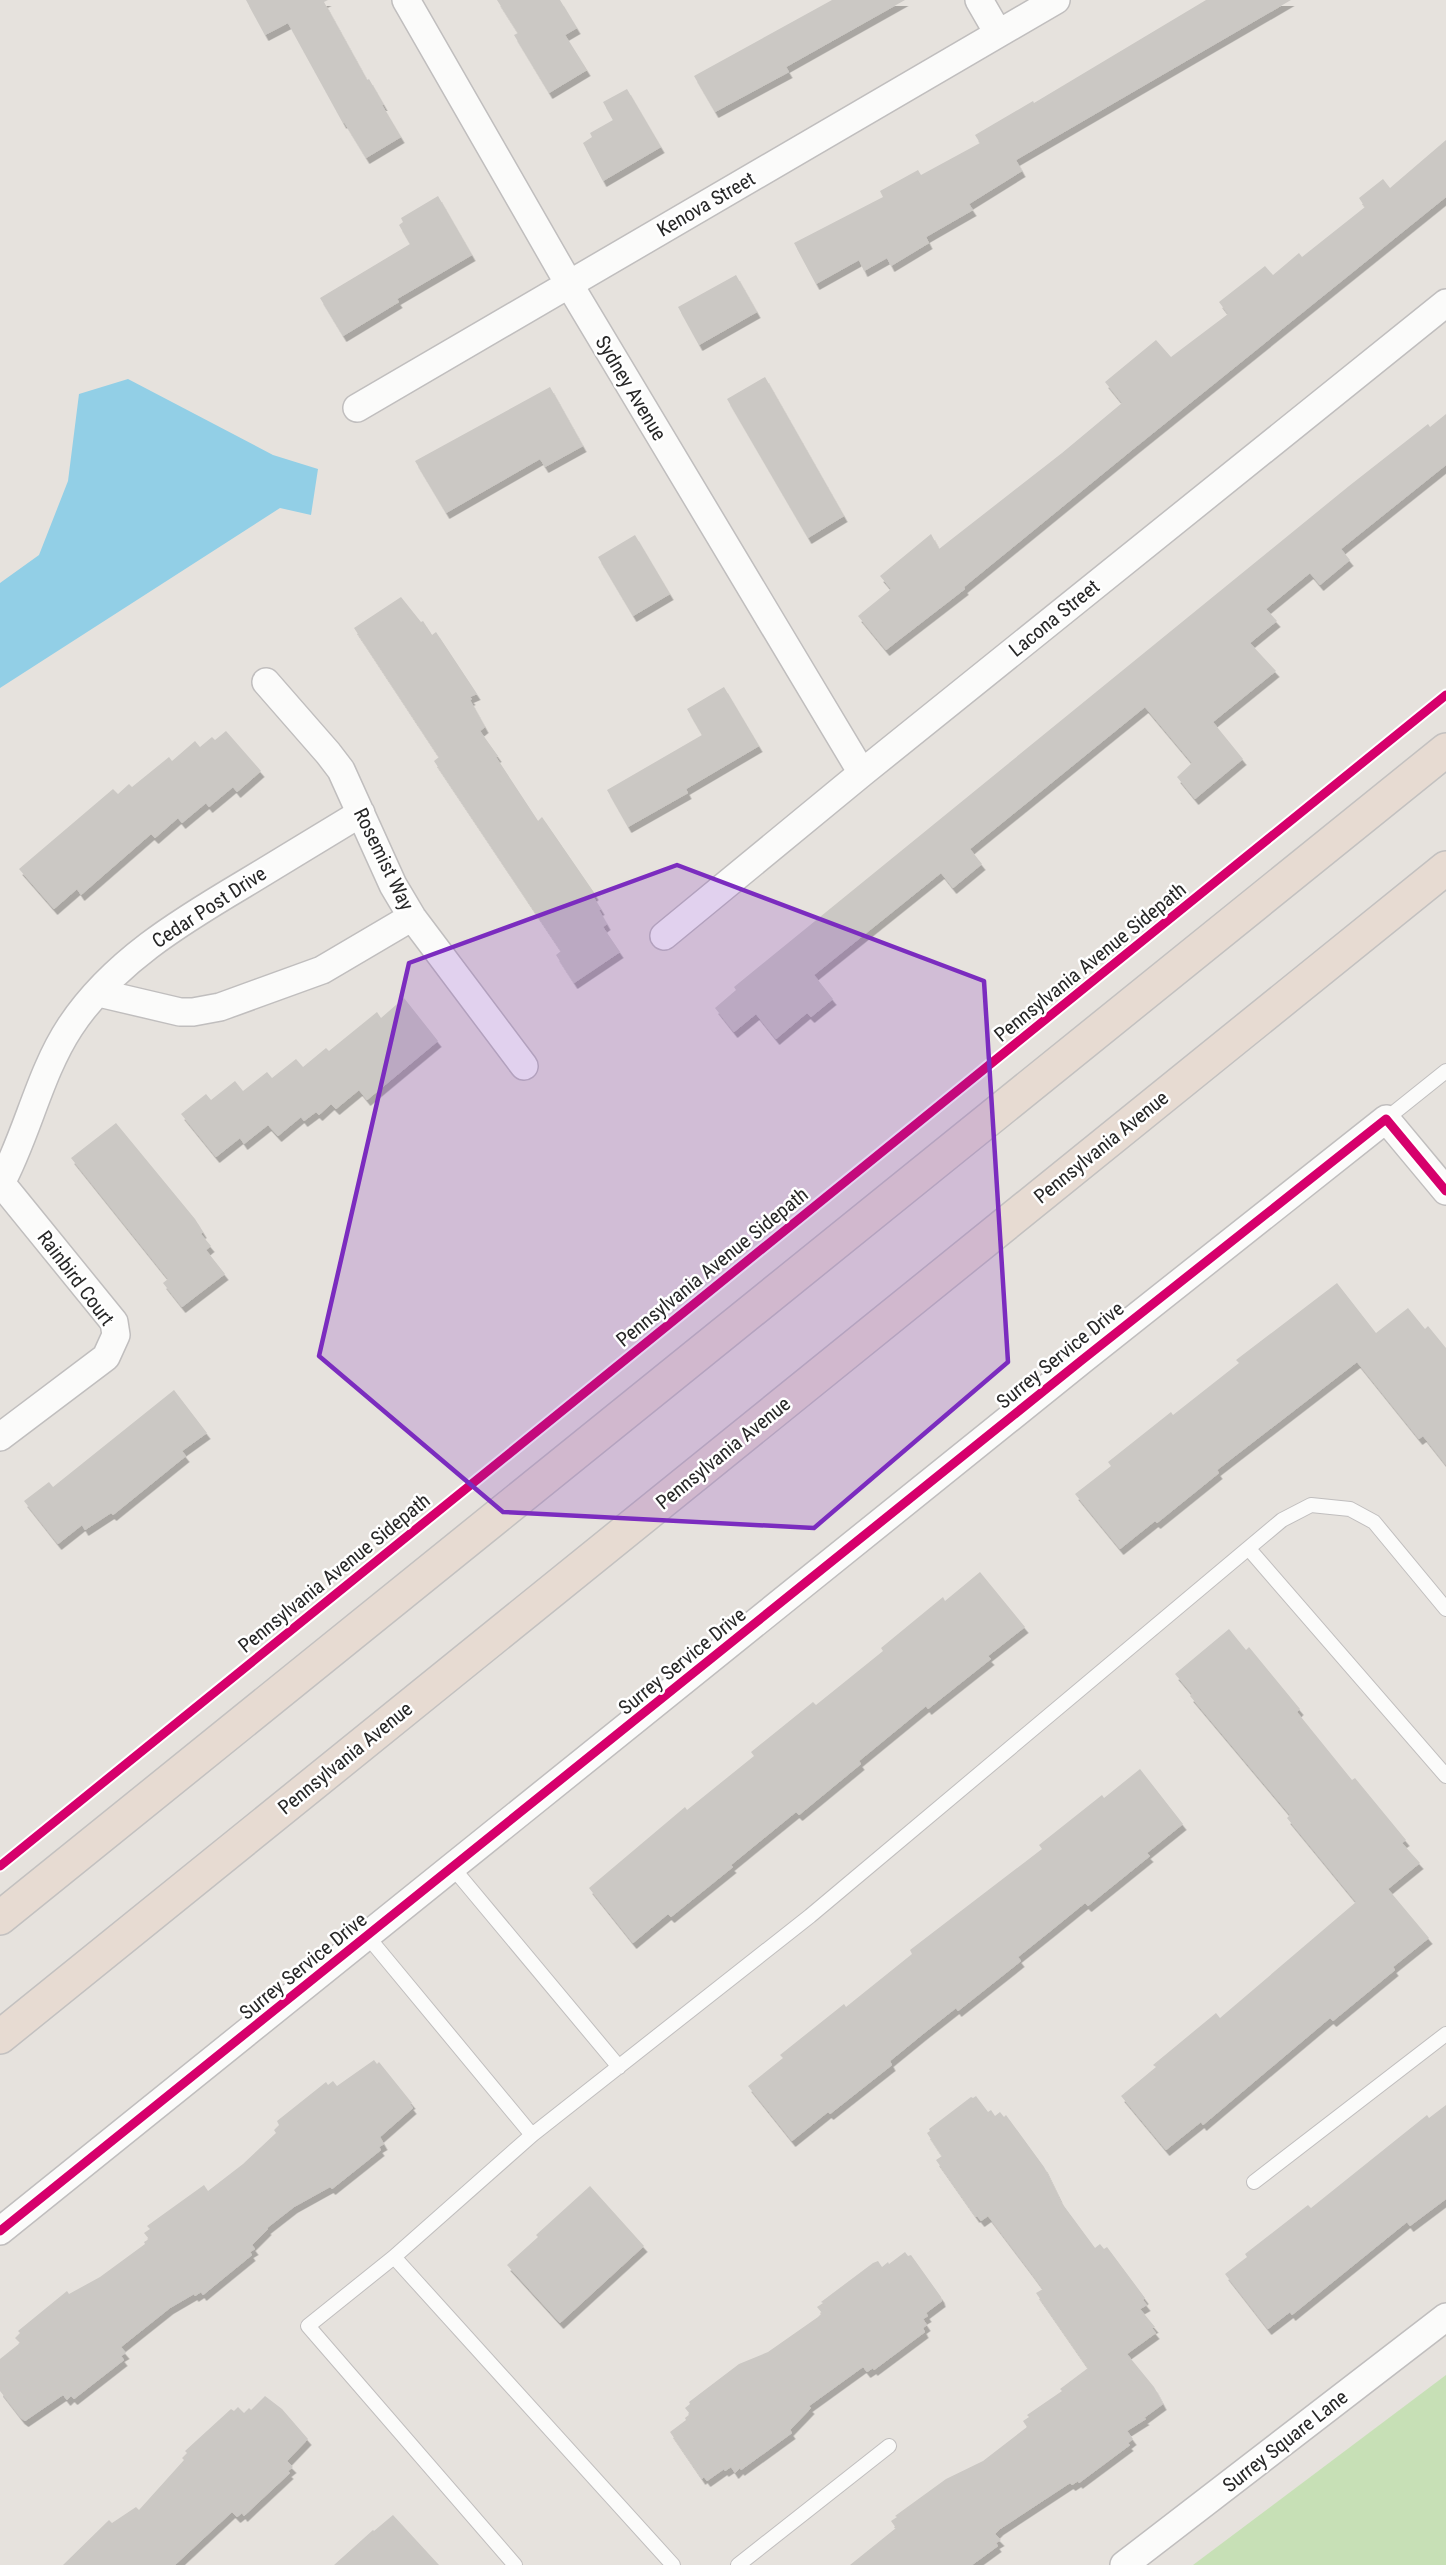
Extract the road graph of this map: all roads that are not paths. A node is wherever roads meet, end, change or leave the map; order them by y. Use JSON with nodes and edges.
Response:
{"nodes":[{"id":1,"x":406,"y":0,"type":"edge"},
{"id":2,"x":979,"y":0,"type":"edge"},
{"id":3,"x":1056,"y":0,"type":"edge"},
{"id":4,"x":998,"y":33,"type":"junction"},
{"id":5,"x":569,"y":284,"type":"junction"},
{"id":6,"x":1446,"y":303,"type":"edge"},
{"id":7,"x":357,"y":408,"type":"dead end"},
{"id":8,"x":266,"y":682,"type":"dead end"},
{"id":9,"x":1446,"y":750,"type":"edge"},
{"id":10,"x":862,"y":773,"type":"junction"},
{"id":11,"x":361,"y":813,"type":"junction"},
{"id":12,"x":1446,"y":868,"type":"edge"},
{"id":13,"x":412,"y":916,"type":"junction"},
{"id":14,"x":664,"y":936,"type":"dead end"},
{"id":15,"x":99,"y":993,"type":"junction"},
{"id":16,"x":524,"y":1066,"type":"dead end"},
{"id":17,"x":1446,"y":1071,"type":"edge"},
{"id":18,"x":1386,"y":1119,"type":"junction"},
{"id":19,"x":1,"y":1184,"type":"edge"},
{"id":20,"x":1446,"y":1191,"type":"edge"},
{"id":21,"x":0,"y":1437,"type":"edge"},
{"id":22,"x":1250,"y":1549,"type":"junction"},
{"id":23,"x":1446,"y":1609,"type":"edge"},
{"id":24,"x":1446,"y":1776,"type":"edge"},
{"id":25,"x":453,"y":1868,"type":"junction"},
{"id":26,"x":0,"y":1918,"type":"edge"},
{"id":27,"x":368,"y":1937,"type":"junction"},
{"id":28,"x":1446,"y":2034,"type":"edge"},
{"id":29,"x":0,"y":2037,"type":"edge"},
{"id":30,"x":619,"y":2067,"type":"junction"},
{"id":31,"x":532,"y":2135,"type":"junction"},
{"id":32,"x":1254,"y":2182,"type":"dead end"},
{"id":33,"x":0,"y":2231,"type":"edge"},
{"id":34,"x":394,"y":2257,"type":"junction"},
{"id":35,"x":1446,"y":2317,"type":"edge"},
{"id":36,"x":889,"y":2446,"type":"dead end"},
{"id":37,"x":515,"y":2565,"type":"edge"},
{"id":38,"x":673,"y":2565,"type":"edge"},
{"id":39,"x":738,"y":2565,"type":"edge"},
{"id":40,"x":1124,"y":2565,"type":"edge"}],
"edges":[{"from":1,"to":5,"type":"street","name":"Sydney Avenue"},
{"from":2,"to":4,"type":"street"},
{"from":3,"to":4,"type":"street","name":"Kenova Street"},
{"from":4,"to":5,"type":"street","name":"Kenova Street"},
{"from":5,"to":7,"type":"street","name":"Kenova Street"},
{"from":5,"to":10,"type":"street","name":"Sydney Avenue"},
{"from":6,"to":10,"type":"street","name":"Lacona Street"},
{"from":8,"to":11,"type":"street","name":"Rosemist Way"},
{"from":9,"to":26,"type":"highway"},
{"from":10,"to":14,"type":"street","name":"Lacona Street"},
{"from":11,"to":13,"type":"street","name":"Rosemist Way"},
{"from":11,"to":15,"type":"street","name":"Cedar Post Drive"},
{"from":12,"to":29,"type":"highway","name":"Pennsylvania Avenue"},
{"from":13,"to":15,"type":"street"},
{"from":13,"to":16,"type":"street","name":"Rosemist Way"},
{"from":15,"to":19,"type":"street","name":"Cedar Post Drive"},
{"from":17,"to":18,"type":"lane"},
{"from":18,"to":20,"type":"street"},
{"from":18,"to":25,"type":"street","name":"Surrey Service Drive"},
{"from":19,"to":21,"type":"street","name":"Rainbird Court"},
{"from":22,"to":23,"type":"lane"},
{"from":22,"to":24,"type":"lane"},
{"from":22,"to":30,"type":"lane"},
{"from":25,"to":27,"type":"street","name":"Surrey Service Drive"},
{"from":25,"to":30,"type":"lane"},
{"from":27,"to":31,"type":"lane"},
{"from":27,"to":33,"type":"street","name":"Surrey Service Drive"},
{"from":28,"to":32,"type":"lane"},
{"from":30,"to":31,"type":"lane"},
{"from":31,"to":34,"type":"lane"},
{"from":34,"to":37,"type":"lane"},
{"from":34,"to":38,"type":"lane"},
{"from":35,"to":40,"type":"street","name":"Surrey Square Lane"},
{"from":36,"to":39,"type":"lane"}]}
